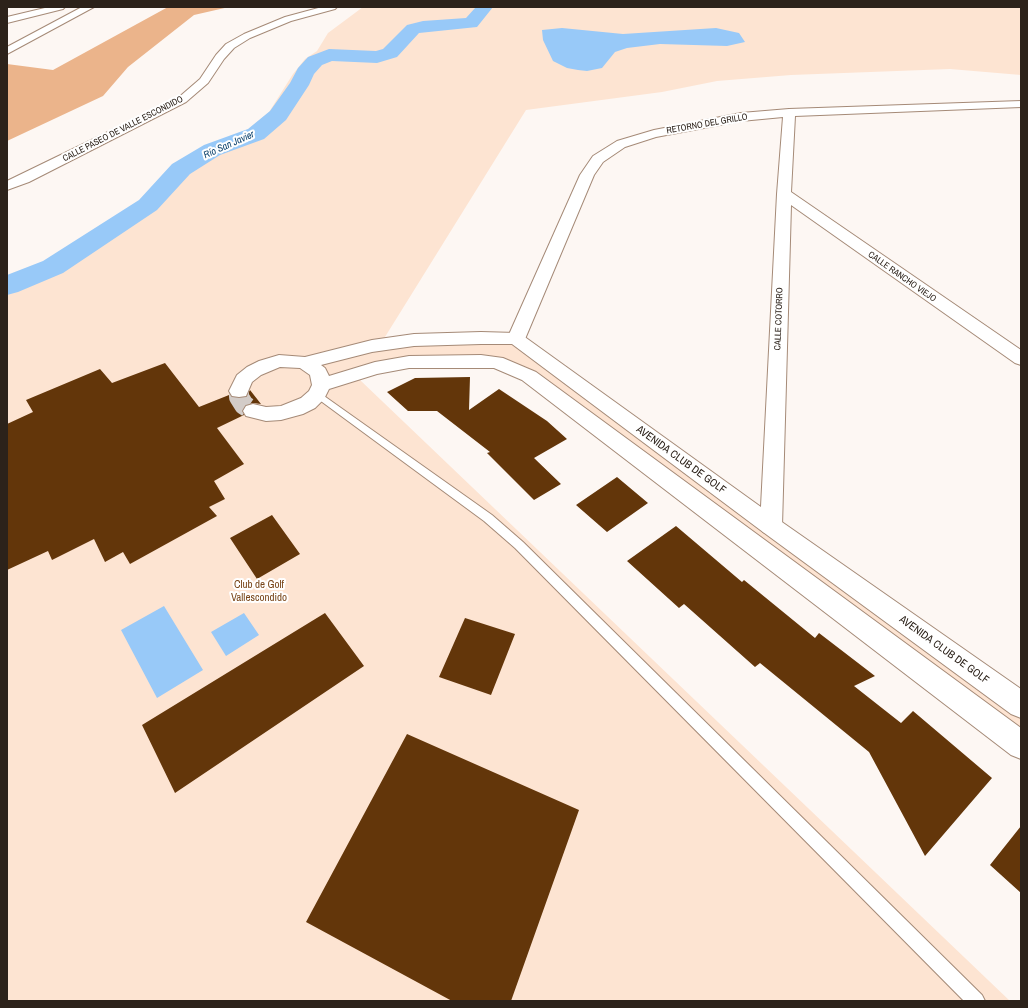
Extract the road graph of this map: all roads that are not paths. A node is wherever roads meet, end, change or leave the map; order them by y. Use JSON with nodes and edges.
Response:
{"nodes":[{"id":1,"x":45,"y":7,"type":"edge"},
{"id":2,"x":59,"y":7,"type":"edge"},
{"id":3,"x":332,"y":7,"type":"edge"},
{"id":4,"x":86,"y":8,"type":"edge"},
{"id":5,"x":7,"y":16,"type":"edge"},
{"id":6,"x":7,"y":20,"type":"edge"},
{"id":7,"x":7,"y":51,"type":"edge"},
{"id":8,"x":1021,"y":104,"type":"edge"},
{"id":9,"x":788,"y":113,"type":"junction"},
{"id":10,"x":7,"y":186,"type":"edge"},
{"id":11,"x":784,"y":194,"type":"junction"},
{"id":12,"x":481,"y":338,"type":"junction"},
{"id":13,"x":523,"y":344,"type":"junction"},
{"id":14,"x":1021,"y":359,"type":"edge"},
{"id":15,"x":481,"y":361,"type":"junction"},
{"id":16,"x":305,"y":363,"type":"junction"},
{"id":17,"x":512,"y":369,"type":"junction"},
{"id":18,"x":319,"y":389,"type":"junction"},
{"id":19,"x":239,"y":391,"type":"dead end"},
{"id":20,"x":253,"y":411,"type":"tunnel mouth"},
{"id":21,"x":771,"y":526,"type":"junction"},
{"id":22,"x":1021,"y":705,"type":"edge"},
{"id":23,"x":1021,"y":745,"type":"edge"},
{"id":24,"x":976,"y":1001,"type":"edge"}],
"edges":[{"from":1,"to":5,"type":"street"},
{"from":2,"to":4,"type":"street"},
{"from":2,"to":6,"type":"street"},
{"from":3,"to":10,"type":"street","name":"CALLE PASEO DE VALLE ESCONDIDO"},
{"from":4,"to":7,"type":"street"},
{"from":8,"to":9,"type":"street","name":"RETORNO DEL GRILLO"},
{"from":9,"to":11,"type":"street","name":"CALLE COTORRO"},
{"from":9,"to":13,"type":"street","name":"RETORNO DEL GRILLO"},
{"from":11,"to":14,"type":"street","name":"CALLE RANCHO VIEJO"},
{"from":11,"to":21,"type":"street","name":"CALLE COTORRO"},
{"from":12,"to":13,"type":"street"},
{"from":12,"to":15,"type":"street"},
{"from":12,"to":16,"type":"street"},
{"from":13,"to":17,"type":"street","name":"RETORNO DEL GRILLO"},
{"from":13,"to":21,"type":"street","name":"AVENIDA CLUB DE GOLF"},
{"from":15,"to":17,"type":"street"},
{"from":15,"to":18,"type":"street"},
{"from":16,"to":18,"type":"street"},
{"from":16,"to":19,"type":"street"},
{"from":17,"to":23,"type":"street"},
{"from":18,"to":20,"type":"street"},
{"from":18,"to":24,"type":"lane"},
{"from":21,"to":22,"type":"street","name":"AVENIDA CLUB DE GOLF"}]}
